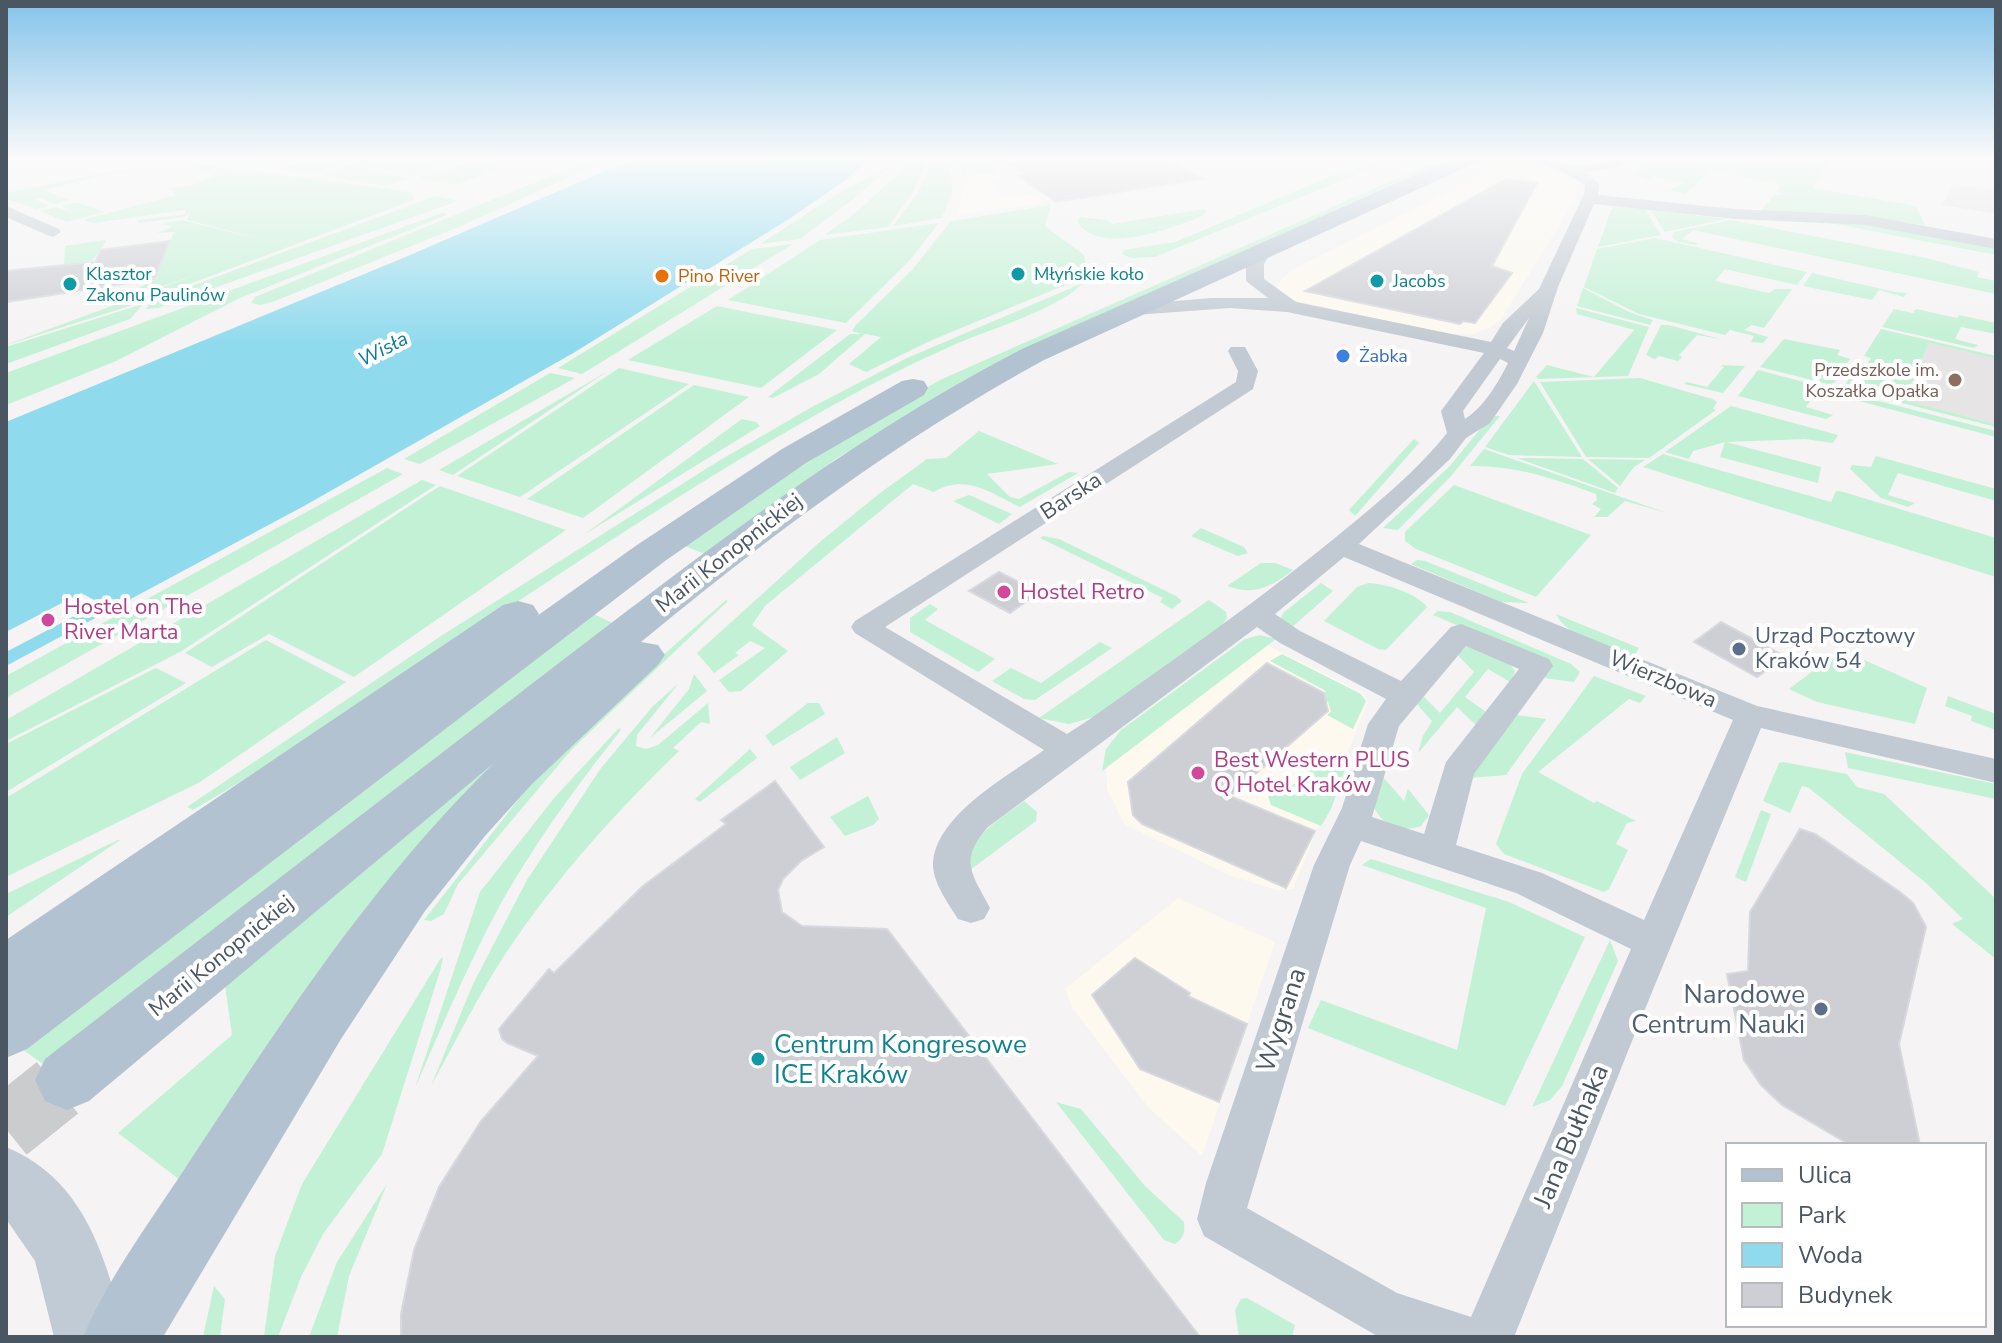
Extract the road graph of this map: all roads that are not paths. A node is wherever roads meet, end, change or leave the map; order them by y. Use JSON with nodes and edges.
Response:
{"nodes":[{"id":1,"x":25,"y":220,"type":"edge"},
{"id":2,"x":1291,"y":220,"type":"edge"},
{"id":3,"x":1334,"y":220,"type":"edge"},
{"id":4,"x":1580,"y":220,"type":"edge"},
{"id":5,"x":1858,"y":220,"type":"edge"},
{"id":6,"x":53,"y":232,"type":"dead end"},
{"id":7,"x":1996,"y":244,"type":"edge"},
{"id":8,"x":1263,"y":252,"type":"junction"},
{"id":9,"x":1549,"y":287,"type":"junction"},
{"id":10,"x":1291,"y":306,"type":"junction"},
{"id":11,"x":1135,"y":309,"type":"junction"},
{"id":12,"x":1238,"y":351,"type":"dead end"},
{"id":13,"x":1493,"y":354,"type":"junction"},
{"id":14,"x":1518,"y":360,"type":"junction"},
{"id":15,"x":1458,"y":433,"type":"junction"},
{"id":16,"x":794,"y":456,"type":"junction"},
{"id":17,"x":795,"y":500,"type":"junction"},
{"id":18,"x":1343,"y":547,"type":"junction"},
{"id":19,"x":1256,"y":614,"type":"junction"},
{"id":20,"x":1405,"y":696,"type":"junction"},
{"id":21,"x":1750,"y":715,"type":"junction"},
{"id":22,"x":1067,"y":749,"type":"junction"},
{"id":23,"x":1996,"y":771,"type":"edge"},
{"id":24,"x":1352,"y":824,"type":"junction"},
{"id":25,"x":1437,"y":851,"type":"junction"},
{"id":26,"x":971,"y":908,"type":"dead end"},
{"id":27,"x":1653,"y":942,"type":"junction"},
{"id":28,"x":6,"y":972,"type":"edge"},
{"id":29,"x":6,"y":1030,"type":"edge"},
{"id":30,"x":67,"y":1080,"type":"tunnel mouth"},
{"id":31,"x":6,"y":1179,"type":"edge"},
{"id":32,"x":90,"y":1337,"type":"edge"},
{"id":33,"x":121,"y":1337,"type":"edge"},
{"id":34,"x":1458,"y":1337,"type":"edge"},
{"id":35,"x":1488,"y":1337,"type":"edge"}],
"edges":[{"from":1,"to":6,"type":"street"},
{"from":2,"to":16,"type":"main road","name":"Marii Konopnickiej"},
{"from":3,"to":8,"type":"main road","name":"Marii Konopnickiej"},
{"from":4,"to":9,"type":"street"},
{"from":5,"to":7,"type":"street"},
{"from":8,"to":10,"type":"street"},
{"from":8,"to":11,"type":"main road","name":"Marii Konopnickiej"},
{"from":9,"to":13,"type":"street"},
{"from":9,"to":14,"type":"street"},
{"from":10,"to":11,"type":"street"},
{"from":10,"to":13,"type":"street"},
{"from":11,"to":17,"type":"main road","name":"Marii Konopnickiej"},
{"from":12,"to":22,"type":"street","name":"Barska"},
{"from":13,"to":14,"type":"street"},
{"from":13,"to":15,"type":"street"},
{"from":14,"to":15,"type":"street"},
{"from":15,"to":18,"type":"street"},
{"from":16,"to":28,"type":"main road"},
{"from":16,"to":29,"type":"main road","name":"Marii Konopnickiej"},
{"from":17,"to":30,"type":"main road","name":"Marii Konopnickiej"},
{"from":17,"to":33,"type":"main road"},
{"from":18,"to":19,"type":"street"},
{"from":18,"to":21,"type":"street","name":"Wierzbowa"},
{"from":19,"to":20,"type":"street"},
{"from":19,"to":22,"type":"street"},
{"from":20,"to":24,"type":"street","name":"Wygrana"},
{"from":20,"to":25,"type":"street","name":"Wygrana"},
{"from":21,"to":23,"type":"street","name":"Wierzbowa"},
{"from":21,"to":27,"type":"street","name":"Jana Bułhaka"},
{"from":22,"to":26,"type":"street"},
{"from":24,"to":25,"type":"street"},
{"from":24,"to":34,"type":"street","name":"Wygrana"},
{"from":25,"to":27,"type":"street"},
{"from":27,"to":35,"type":"street","name":"Jana Bułhaka"},
{"from":31,"to":32,"type":"main road"}]}
